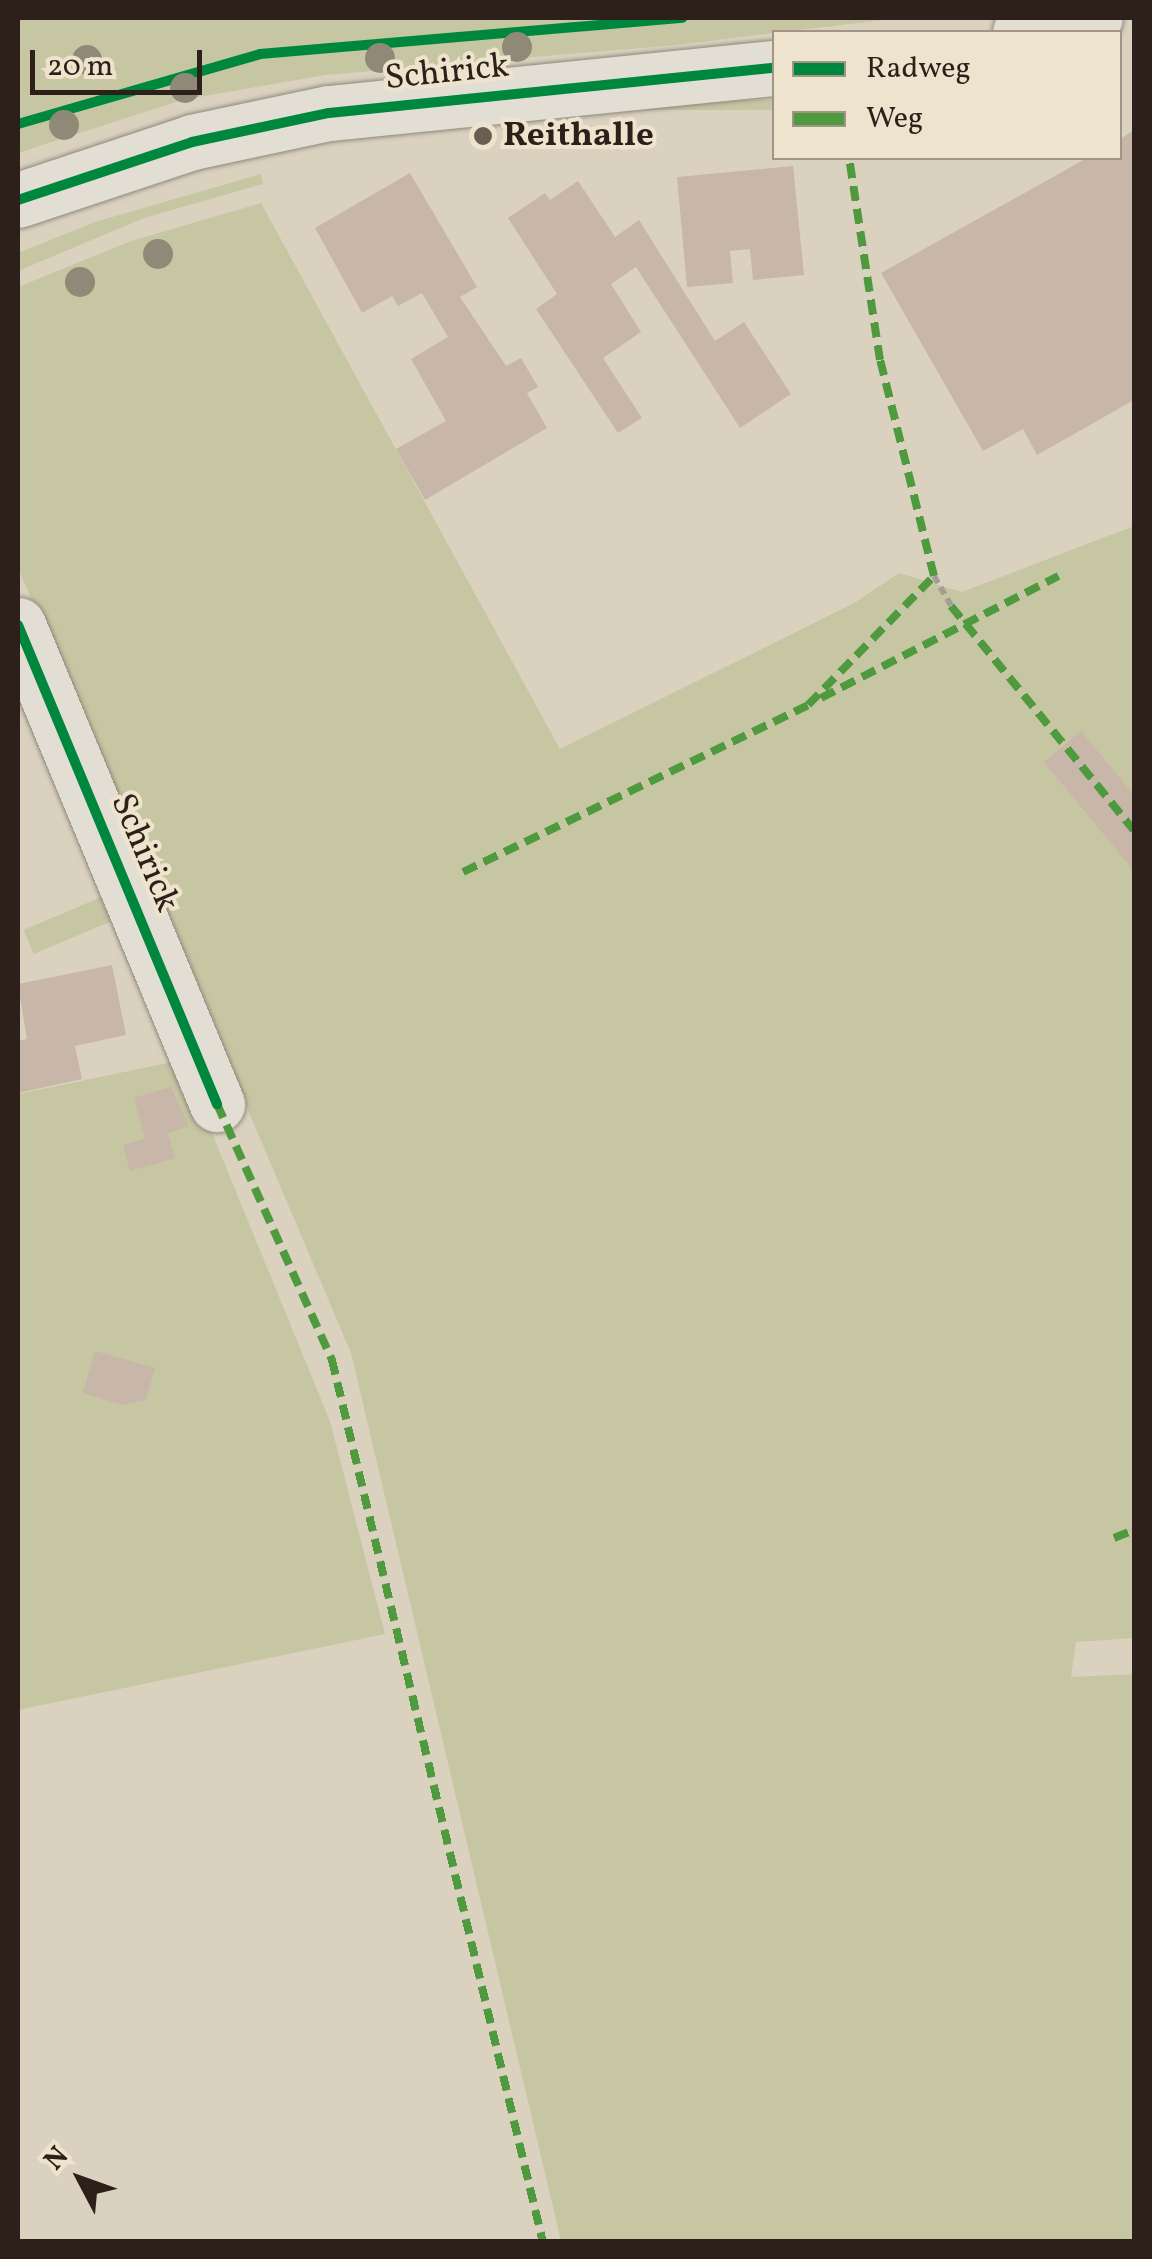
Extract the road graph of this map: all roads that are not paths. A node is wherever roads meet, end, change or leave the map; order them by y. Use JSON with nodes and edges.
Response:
{"nodes":[{"id":1,"x":1095,"y":18,"type":"edge"},
{"id":2,"x":1031,"y":30,"type":"edge"},
{"id":3,"x":772,"y":68,"type":"edge"},
{"id":4,"x":18,"y":200,"type":"edge"},
{"id":5,"x":18,"y":625,"type":"edge"},
{"id":6,"x":218,"y":1104,"type":"dead end"}],
"edges":[{"from":1,"to":2,"type":"street"},
{"from":3,"to":4,"type":"street","name":"Schirick"},
{"from":5,"to":6,"type":"street","name":"Schirick"}]}
